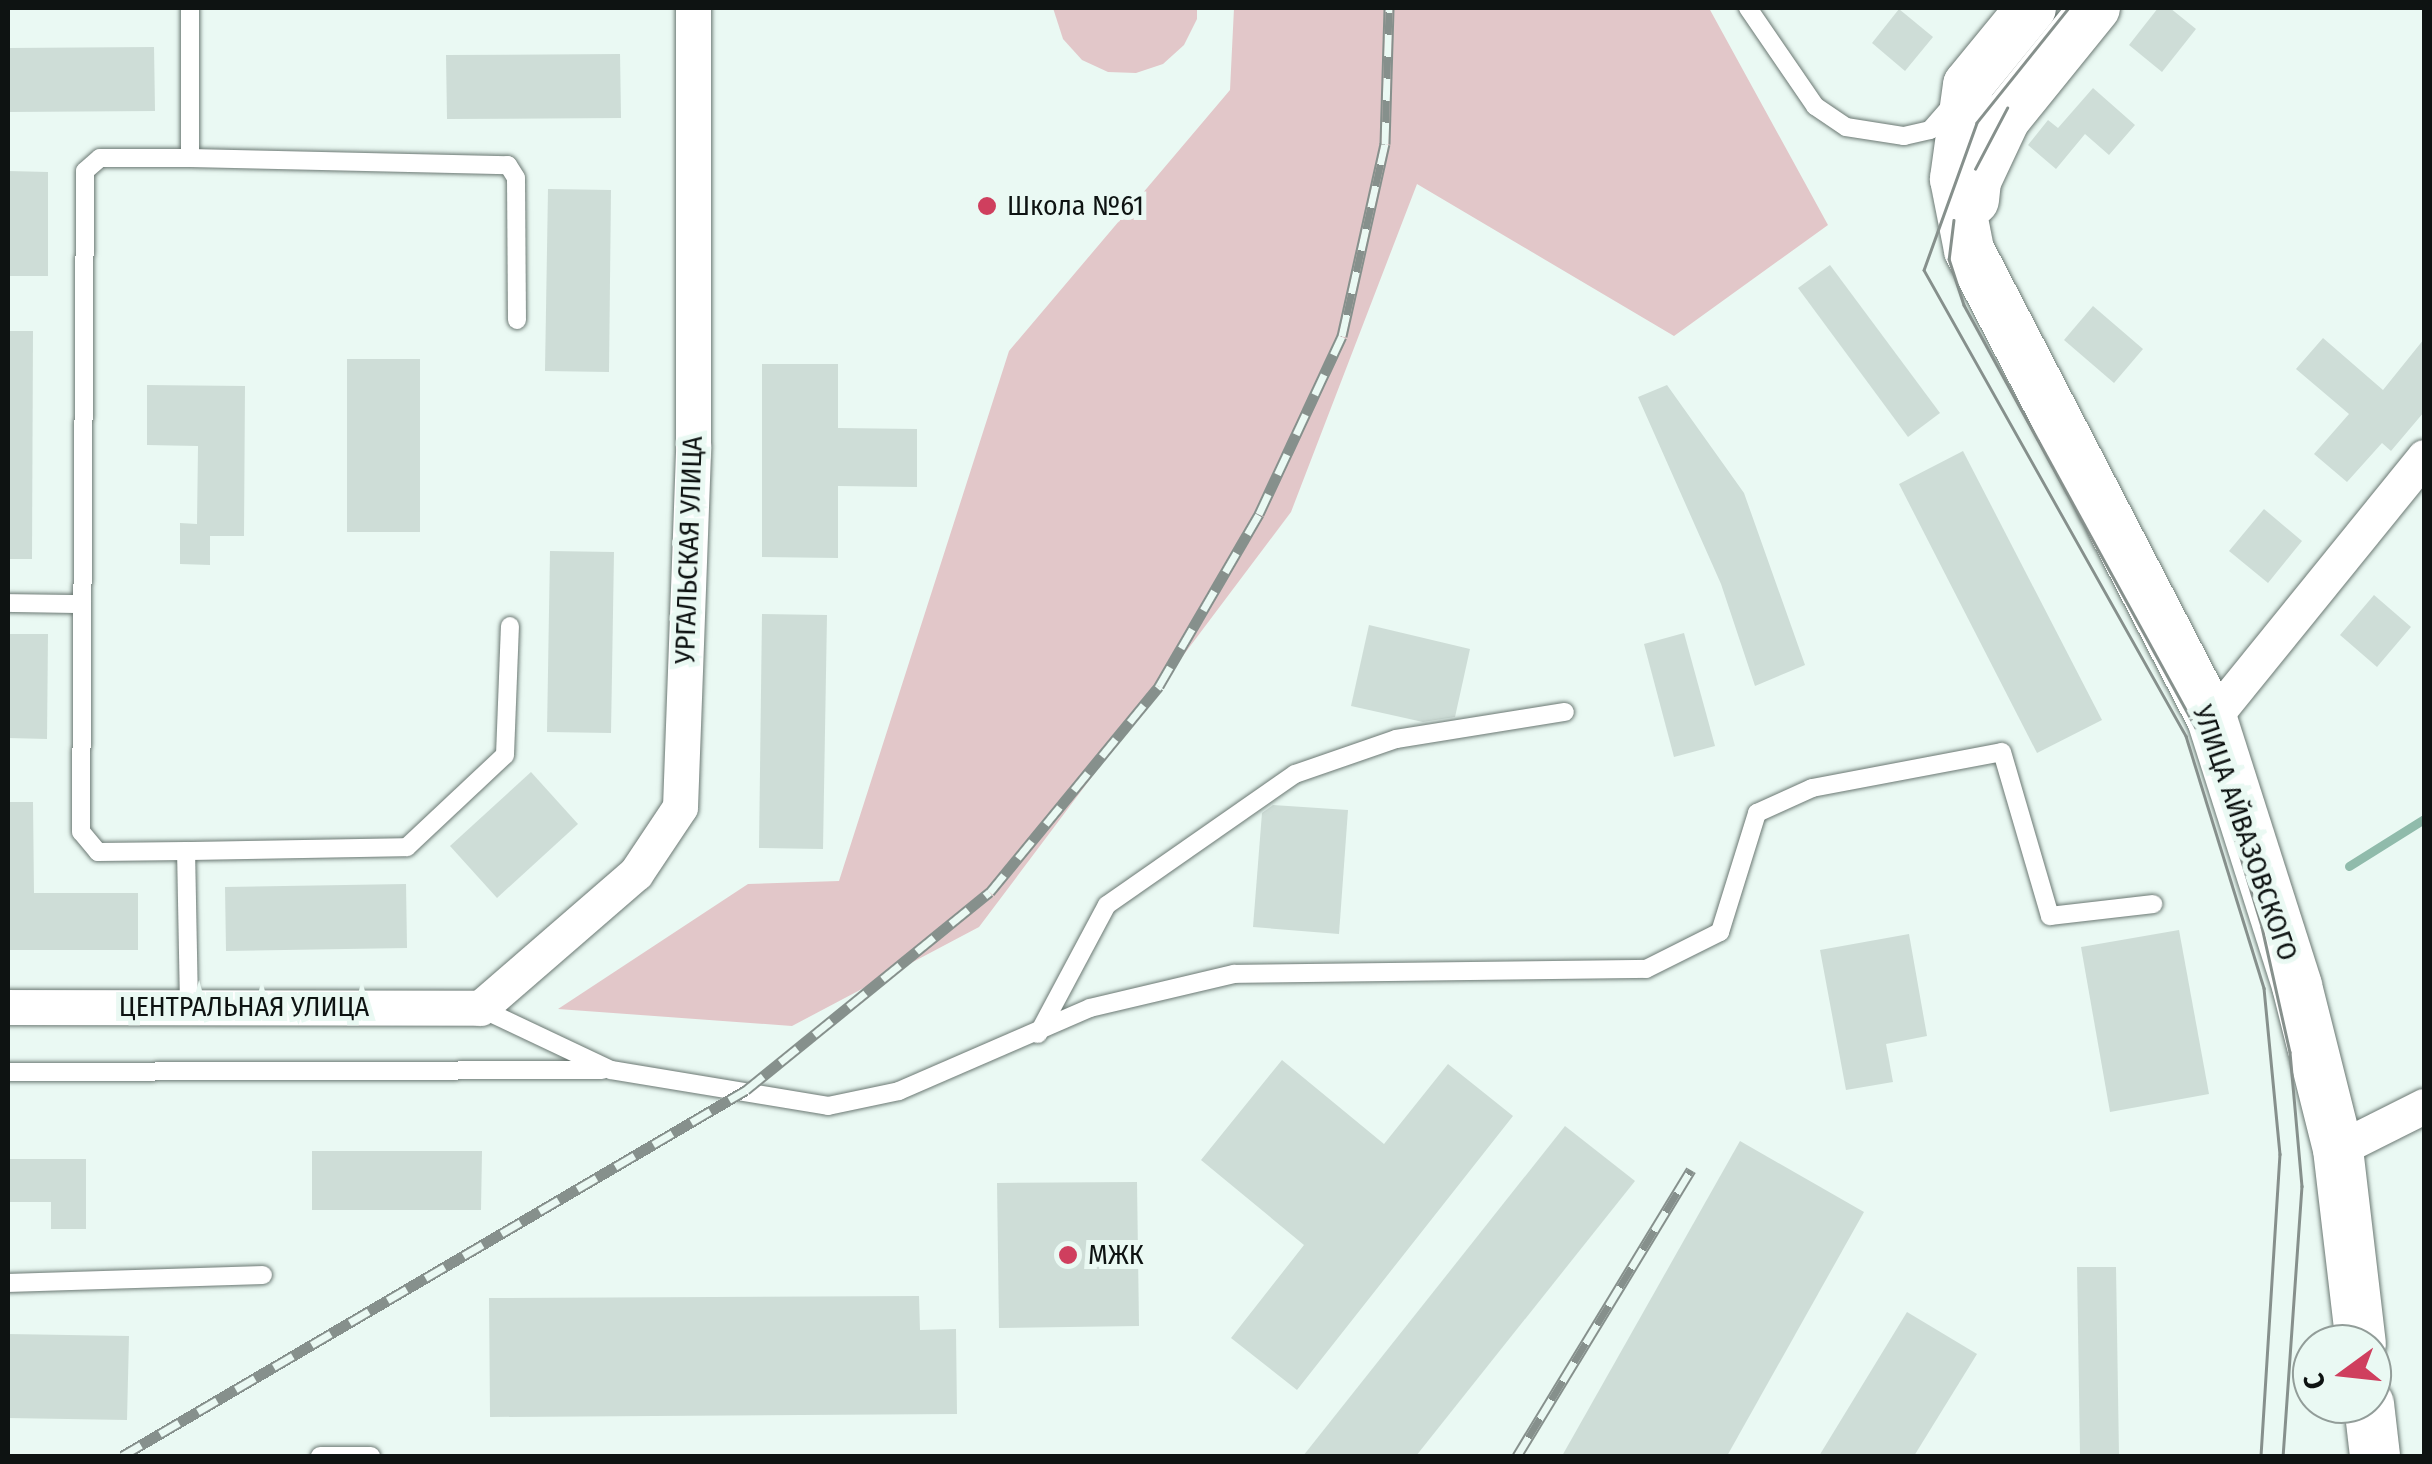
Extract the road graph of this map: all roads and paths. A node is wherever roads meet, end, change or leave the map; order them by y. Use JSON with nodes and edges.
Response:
{"nodes":[{"id":1,"x":190,"y":8,"type":"edge"},
{"id":2,"x":694,"y":8,"type":"edge"},
{"id":3,"x":1748,"y":8,"type":"edge"},
{"id":4,"x":2031,"y":8,"type":"edge"},
{"id":5,"x":2095,"y":8,"type":"edge"},
{"id":6,"x":1968,"y":85,"type":"junction"},
{"id":7,"x":190,"y":158,"type":"junction"},
{"id":8,"x":1968,"y":250,"type":"junction"},
{"id":9,"x":517,"y":320,"type":"dead end"},
{"id":10,"x":2424,"y":457,"type":"edge"},
{"id":11,"x":8,"y":603,"type":"edge"},
{"id":12,"x":82,"y":604,"type":"junction"},
{"id":13,"x":510,"y":626,"type":"dead end"},
{"id":14,"x":1565,"y":712,"type":"dead end"},
{"id":15,"x":2212,"y":719,"type":"junction"},
{"id":16,"x":186,"y":852,"type":"junction"},
{"id":17,"x":2154,"y":904,"type":"dead end"},
{"id":18,"x":188,"y":1005,"type":"junction"},
{"id":19,"x":8,"y":1007,"type":"edge"},
{"id":20,"x":480,"y":1008,"type":"junction"},
{"id":21,"x":1038,"y":1034,"type":"junction"},
{"id":22,"x":611,"y":1070,"type":"junction"},
{"id":23,"x":8,"y":1072,"type":"edge"},
{"id":24,"x":2424,"y":1106,"type":"edge"},
{"id":25,"x":2338,"y":1149,"type":"junction"},
{"id":26,"x":264,"y":1275,"type":"dead end"},
{"id":27,"x":8,"y":1283,"type":"edge"},
{"id":28,"x":2359,"y":1324,"type":"edge"},
{"id":29,"x":2371,"y":1424,"type":"edge"},
{"id":30,"x":320,"y":1456,"type":"edge"},
{"id":31,"x":371,"y":1456,"type":"edge"},
{"id":32,"x":2375,"y":1456,"type":"edge"}],
"edges":[{"from":1,"to":7,"type":"lane"},
{"from":2,"to":20,"type":"street","name":"УРГАЛЬСКАЯ УЛИЦА"},
{"from":3,"to":6,"type":"lane"},
{"from":4,"to":6,"type":"street"},
{"from":5,"to":8,"type":"street"},
{"from":6,"to":8,"type":"street","name":"УЛИЦА АЙВАЗОВСКОГО"},
{"from":7,"to":9,"type":"lane"},
{"from":7,"to":12,"type":"lane"},
{"from":8,"to":15,"type":"street","name":"УЛИЦА АЙВАЗОВСКОГО"},
{"from":10,"to":15,"type":"street"},
{"from":11,"to":12,"type":"lane"},
{"from":12,"to":16,"type":"lane"},
{"from":13,"to":16,"type":"lane"},
{"from":14,"to":21,"type":"lane"},
{"from":15,"to":25,"type":"street","name":"УЛИЦА АЙВАЗОВСКОГО"},
{"from":16,"to":18,"type":"lane"},
{"from":17,"to":21,"type":"lane"},
{"from":18,"to":19,"type":"street","name":"ЦЕНТРАЛЬНАЯ УЛИЦА"},
{"from":18,"to":20,"type":"street","name":"ЦЕНТРАЛЬНАЯ УЛИЦА"},
{"from":20,"to":22,"type":"lane"},
{"from":21,"to":22,"type":"lane"},
{"from":22,"to":23,"type":"lane"},
{"from":24,"to":25,"type":"street"},
{"from":25,"to":28,"type":"street","name":"УЛИЦА АЙВАЗОВСКОГО"},
{"from":26,"to":27,"type":"lane"},
{"from":29,"to":32,"type":"street"},
{"from":30,"to":31,"type":"lane"}]}
